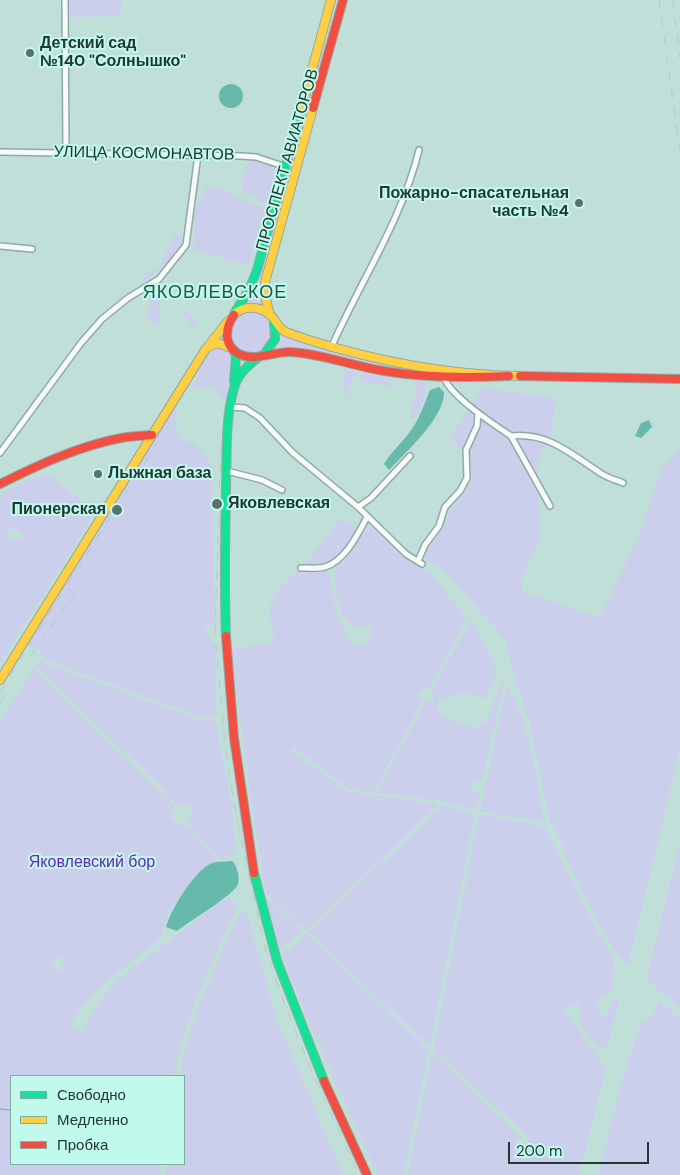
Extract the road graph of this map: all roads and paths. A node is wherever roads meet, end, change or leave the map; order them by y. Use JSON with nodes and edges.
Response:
{"nodes":[{"id":1,"x":65,"y":0,"type":"edge"},
{"id":2,"x":331,"y":0,"type":"edge"},
{"id":3,"x":343,"y":0,"type":"edge"},
{"id":4,"x":419,"y":150,"type":"dead end"},
{"id":5,"x":0,"y":152,"type":"edge"},
{"id":6,"x":66,"y":153,"type":"junction"},
{"id":7,"x":198,"y":155,"type":"junction"},
{"id":8,"x":287,"y":167,"type":"junction"},
{"id":9,"x":0,"y":246,"type":"edge"},
{"id":10,"x":32,"y":249,"type":"dead end"},
{"id":11,"x":232,"y":316,"type":"junction"},
{"id":12,"x":272,"y":318,"type":"junction"},
{"id":13,"x":331,"y":348,"type":"junction"},
{"id":14,"x":233,"y":349,"type":"junction"},
{"id":15,"x":205,"y":350,"type":"junction"},
{"id":16,"x":261,"y":355,"type":"junction"},
{"id":17,"x":509,"y":376,"type":"junction"},
{"id":18,"x":444,"y":378,"type":"junction"},
{"id":19,"x":680,"y":379,"type":"edge"},
{"id":20,"x":232,"y":393,"type":"junction"},
{"id":21,"x":231,"y":407,"type":"junction"},
{"id":22,"x":478,"y":413,"type":"junction"},
{"id":23,"x":152,"y":435,"type":"junction"},
{"id":24,"x":511,"y":436,"type":"junction"},
{"id":25,"x":0,"y":453,"type":"edge"},
{"id":26,"x":410,"y":456,"type":"dead end"},
{"id":27,"x":227,"y":472,"type":"junction"},
{"id":28,"x":623,"y":483,"type":"dead end"},
{"id":29,"x":0,"y":484,"type":"edge"},
{"id":30,"x":282,"y":490,"type":"dead end"},
{"id":31,"x":550,"y":506,"type":"dead end"},
{"id":32,"x":358,"y":507,"type":"junction"},
{"id":33,"x":367,"y":516,"type":"junction"},
{"id":34,"x":301,"y":568,"type":"dead end"},
{"id":35,"x":0,"y":680,"type":"edge"},
{"id":36,"x":367,"y":1175,"type":"edge"}],
"edges":[{"from":1,"to":6,"type":"street"},
{"from":2,"to":8,"type":"main road","name":"ПРОСПЕКТ АВИАТОРОВ"},
{"from":3,"to":12,"type":"main road","name":"ПРОСПЕКТ АВИАТОРОВ"},
{"from":4,"to":13,"type":"street"},
{"from":5,"to":6,"type":"street","name":"УЛИЦА КОСМОНАВТОВ"},
{"from":6,"to":7,"type":"street","name":"УЛИЦА КОСМОНАВТОВ"},
{"from":7,"to":8,"type":"street","name":"УЛИЦА КОСМОНАВТОВ"},
{"from":7,"to":25,"type":"street"},
{"from":8,"to":11,"type":"main road","name":"ПРОСПЕКТ АВИАТОРОВ"},
{"from":9,"to":10,"type":"street"},
{"from":11,"to":12,"type":"main road"},
{"from":11,"to":14,"type":"main road"},
{"from":11,"to":15,"type":"main road","name":"ПРОСПЕКТ АВИАТОРОВ"},
{"from":12,"to":13,"type":"main road"},
{"from":12,"to":16,"type":"main road"},
{"from":13,"to":17,"type":"main road"},
{"from":14,"to":15,"type":"main road"},
{"from":14,"to":16,"type":"main road"},
{"from":14,"to":20,"type":"main road"},
{"from":15,"to":23,"type":"main road","name":"ПРОСПЕКТ АВИАТОРОВ"},
{"from":16,"to":18,"type":"main road"},
{"from":16,"to":20,"type":"main road"},
{"from":17,"to":18,"type":"main road"},
{"from":17,"to":19,"type":"main road"},
{"from":18,"to":22,"type":"street"},
{"from":20,"to":21,"type":"main road"},
{"from":21,"to":27,"type":"main road"},
{"from":21,"to":32,"type":"street"},
{"from":22,"to":24,"type":"street"},
{"from":22,"to":33,"type":"street"},
{"from":23,"to":29,"type":"main road"},
{"from":23,"to":35,"type":"main road","name":"ПРОСПЕКТ АВИАТОРОВ"},
{"from":24,"to":28,"type":"street"},
{"from":24,"to":31,"type":"street"},
{"from":26,"to":32,"type":"street"},
{"from":27,"to":30,"type":"street"},
{"from":27,"to":36,"type":"main road"},
{"from":32,"to":33,"type":"street"},
{"from":33,"to":34,"type":"street"}]}
